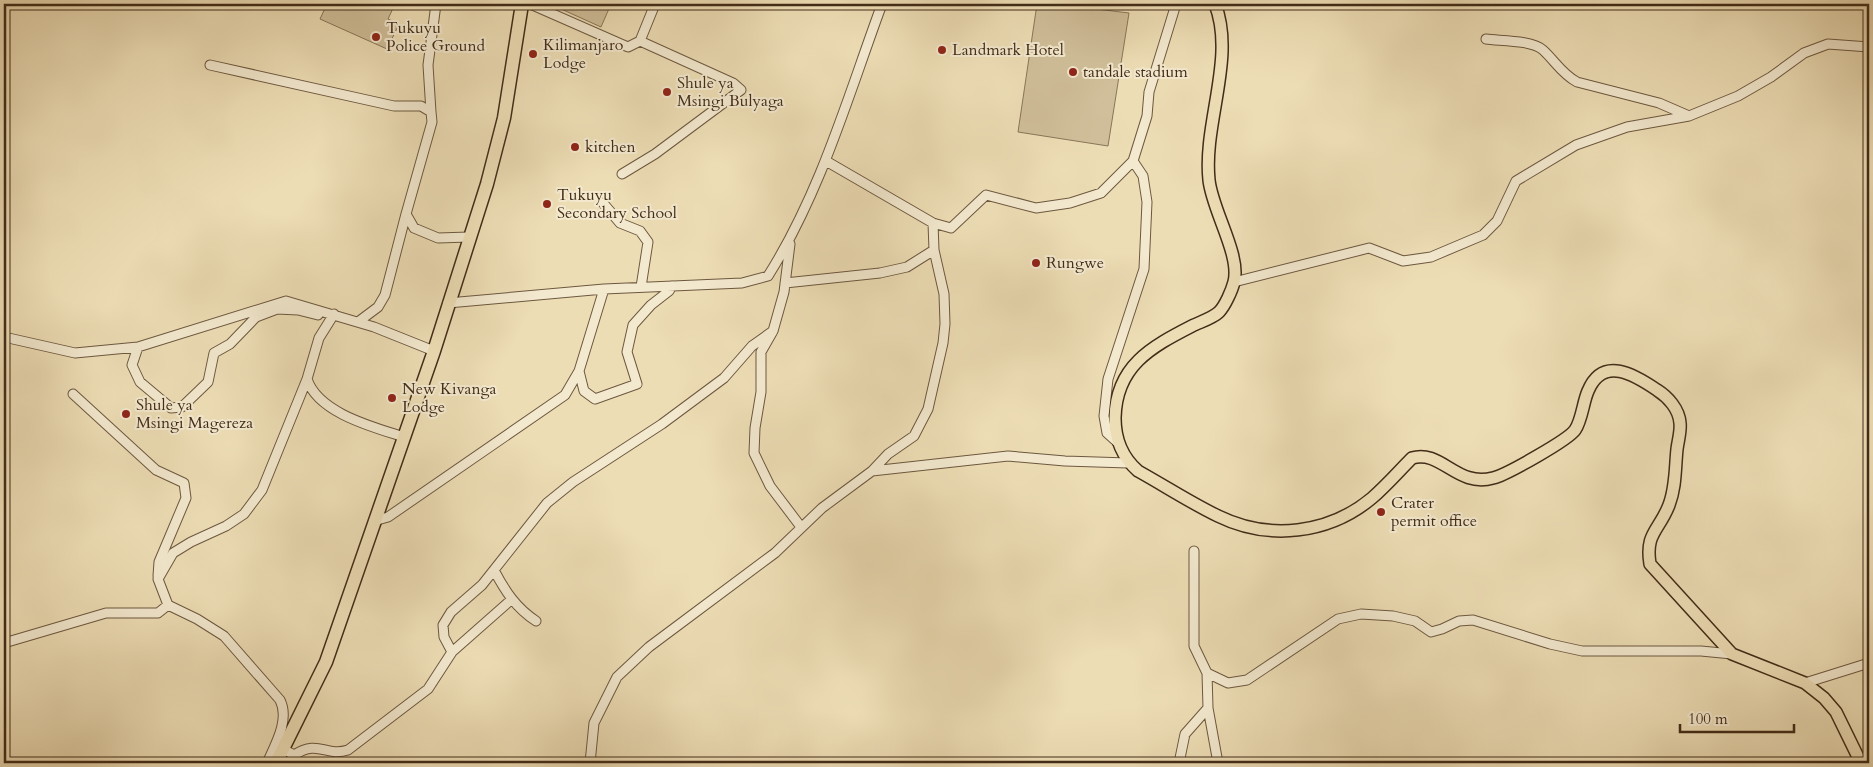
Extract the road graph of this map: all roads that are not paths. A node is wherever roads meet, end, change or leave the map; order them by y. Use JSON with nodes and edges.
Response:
{"nodes":[{"id":1,"x":436,"y":4,"type":"edge"},
{"id":2,"x":522,"y":4,"type":"edge"},
{"id":3,"x":530,"y":4,"type":"edge"},
{"id":4,"x":655,"y":4,"type":"edge"},
{"id":5,"x":882,"y":4,"type":"edge"},
{"id":6,"x":1176,"y":4,"type":"edge"},
{"id":7,"x":1215,"y":4,"type":"edge"},
{"id":8,"x":1486,"y":39,"type":"dead end"},
{"id":9,"x":640,"y":41,"type":"junction"},
{"id":10,"x":1869,"y":47,"type":"edge"},
{"id":11,"x":210,"y":65,"type":"dead end"},
{"id":12,"x":431,"y":112,"type":"junction"},
{"id":13,"x":1689,"y":116,"type":"junction"},
{"id":14,"x":826,"y":161,"type":"junction"},
{"id":15,"x":1133,"y":161,"type":"junction"},
{"id":16,"x":622,"y":174,"type":"dead end"},
{"id":17,"x":603,"y":203,"type":"dead end"},
{"id":18,"x":406,"y":214,"type":"junction"},
{"id":19,"x":933,"y":223,"type":"junction"},
{"id":20,"x":469,"y":237,"type":"junction"},
{"id":21,"x":790,"y":242,"type":"junction"},
{"id":22,"x":934,"y":250,"type":"junction"},
{"id":23,"x":1234,"y":282,"type":"junction"},
{"id":24,"x":785,"y":283,"type":"junction"},
{"id":25,"x":672,"y":286,"type":"junction"},
{"id":26,"x":641,"y":287,"type":"junction"},
{"id":27,"x":604,"y":289,"type":"junction"},
{"id":28,"x":448,"y":303,"type":"junction"},
{"id":29,"x":334,"y":314,"type":"junction"},
{"id":30,"x":358,"y":322,"type":"junction"},
{"id":31,"x":773,"y":331,"type":"junction"},
{"id":32,"x":4,"y":337,"type":"edge"},
{"id":33,"x":138,"y":346,"type":"junction"},
{"id":34,"x":434,"y":351,"type":"junction"},
{"id":35,"x":579,"y":371,"type":"junction"},
{"id":36,"x":307,"y":379,"type":"junction"},
{"id":37,"x":74,"y":394,"type":"dead end"},
{"id":38,"x":404,"y":437,"type":"junction"},
{"id":39,"x":1117,"y":442,"type":"junction"},
{"id":40,"x":1128,"y":462,"type":"junction"},
{"id":41,"x":872,"y":471,"type":"junction"},
{"id":42,"x":374,"y":521,"type":"junction"},
{"id":43,"x":801,"y":527,"type":"junction"},
{"id":44,"x":1194,"y":551,"type":"dead end"},
{"id":45,"x":494,"y":570,"type":"junction"},
{"id":46,"x":158,"y":579,"type":"junction"},
{"id":47,"x":512,"y":599,"type":"junction"},
{"id":48,"x":168,"y":605,"type":"junction"},
{"id":49,"x":536,"y":621,"type":"dead end"},
{"id":50,"x":4,"y":644,"type":"edge"},
{"id":51,"x":452,"y":652,"type":"junction"},
{"id":52,"x":1732,"y":654,"type":"junction"},
{"id":53,"x":1869,"y":663,"type":"edge"},
{"id":54,"x":1207,"y":673,"type":"junction"},
{"id":55,"x":1805,"y":683,"type":"junction"},
{"id":56,"x":1208,"y":708,"type":"junction"},
{"id":57,"x":289,"y":756,"type":"edge"},
{"id":58,"x":266,"y":763,"type":"edge"},
{"id":59,"x":276,"y":763,"type":"edge"},
{"id":60,"x":590,"y":763,"type":"edge"},
{"id":61,"x":1179,"y":763,"type":"edge"},
{"id":62,"x":1218,"y":763,"type":"edge"},
{"id":63,"x":1861,"y":763,"type":"edge"}],
"edges":[{"from":1,"to":12,"type":"street"},
{"from":2,"to":20,"type":"highway"},
{"from":3,"to":9,"type":"street"},
{"from":4,"to":9,"type":"street"},
{"from":5,"to":14,"type":"street"},
{"from":6,"to":15,"type":"street"},
{"from":7,"to":23,"type":"main road"},
{"from":8,"to":13,"type":"street"},
{"from":9,"to":16,"type":"street"},
{"from":10,"to":13,"type":"street"},
{"from":11,"to":12,"type":"street"},
{"from":12,"to":18,"type":"street"},
{"from":13,"to":23,"type":"street"},
{"from":14,"to":19,"type":"street"},
{"from":14,"to":21,"type":"street"},
{"from":15,"to":19,"type":"street"},
{"from":15,"to":39,"type":"street"},
{"from":17,"to":26,"type":"street"},
{"from":18,"to":20,"type":"street"},
{"from":18,"to":30,"type":"street"},
{"from":19,"to":22,"type":"street"},
{"from":20,"to":28,"type":"highway"},
{"from":21,"to":24,"type":"street"},
{"from":21,"to":25,"type":"street"},
{"from":22,"to":24,"type":"street"},
{"from":22,"to":41,"type":"street"},
{"from":23,"to":39,"type":"main road"},
{"from":24,"to":31,"type":"street"},
{"from":25,"to":26,"type":"street"},
{"from":25,"to":35,"type":"street"},
{"from":26,"to":27,"type":"street"},
{"from":27,"to":28,"type":"street"},
{"from":27,"to":35,"type":"street"},
{"from":28,"to":34,"type":"highway"},
{"from":29,"to":30,"type":"street"},
{"from":29,"to":33,"type":"street"},
{"from":29,"to":33,"type":"street"},
{"from":29,"to":36,"type":"street"},
{"from":30,"to":34,"type":"street"},
{"from":31,"to":43,"type":"street"},
{"from":31,"to":45,"type":"street"},
{"from":32,"to":33,"type":"street"},
{"from":34,"to":38,"type":"highway"},
{"from":35,"to":42,"type":"street"},
{"from":36,"to":38,"type":"street"},
{"from":36,"to":46,"type":"street"},
{"from":37,"to":46,"type":"street"},
{"from":38,"to":42,"type":"highway"},
{"from":39,"to":40,"type":"main road"},
{"from":40,"to":41,"type":"street"},
{"from":40,"to":52,"type":"main road"},
{"from":41,"to":43,"type":"street"},
{"from":42,"to":57,"type":"highway"},
{"from":43,"to":60,"type":"street"},
{"from":44,"to":54,"type":"street"},
{"from":45,"to":47,"type":"street"},
{"from":45,"to":51,"type":"street"},
{"from":46,"to":48,"type":"street"},
{"from":47,"to":49,"type":"street"},
{"from":47,"to":51,"type":"street"},
{"from":48,"to":50,"type":"street"},
{"from":48,"to":58,"type":"street"},
{"from":51,"to":57,"type":"street"},
{"from":52,"to":54,"type":"street"},
{"from":52,"to":55,"type":"main road"},
{"from":53,"to":55,"type":"street"},
{"from":54,"to":56,"type":"street"},
{"from":55,"to":63,"type":"main road"},
{"from":56,"to":61,"type":"street"},
{"from":56,"to":62,"type":"street"},
{"from":57,"to":59,"type":"highway"}]}
